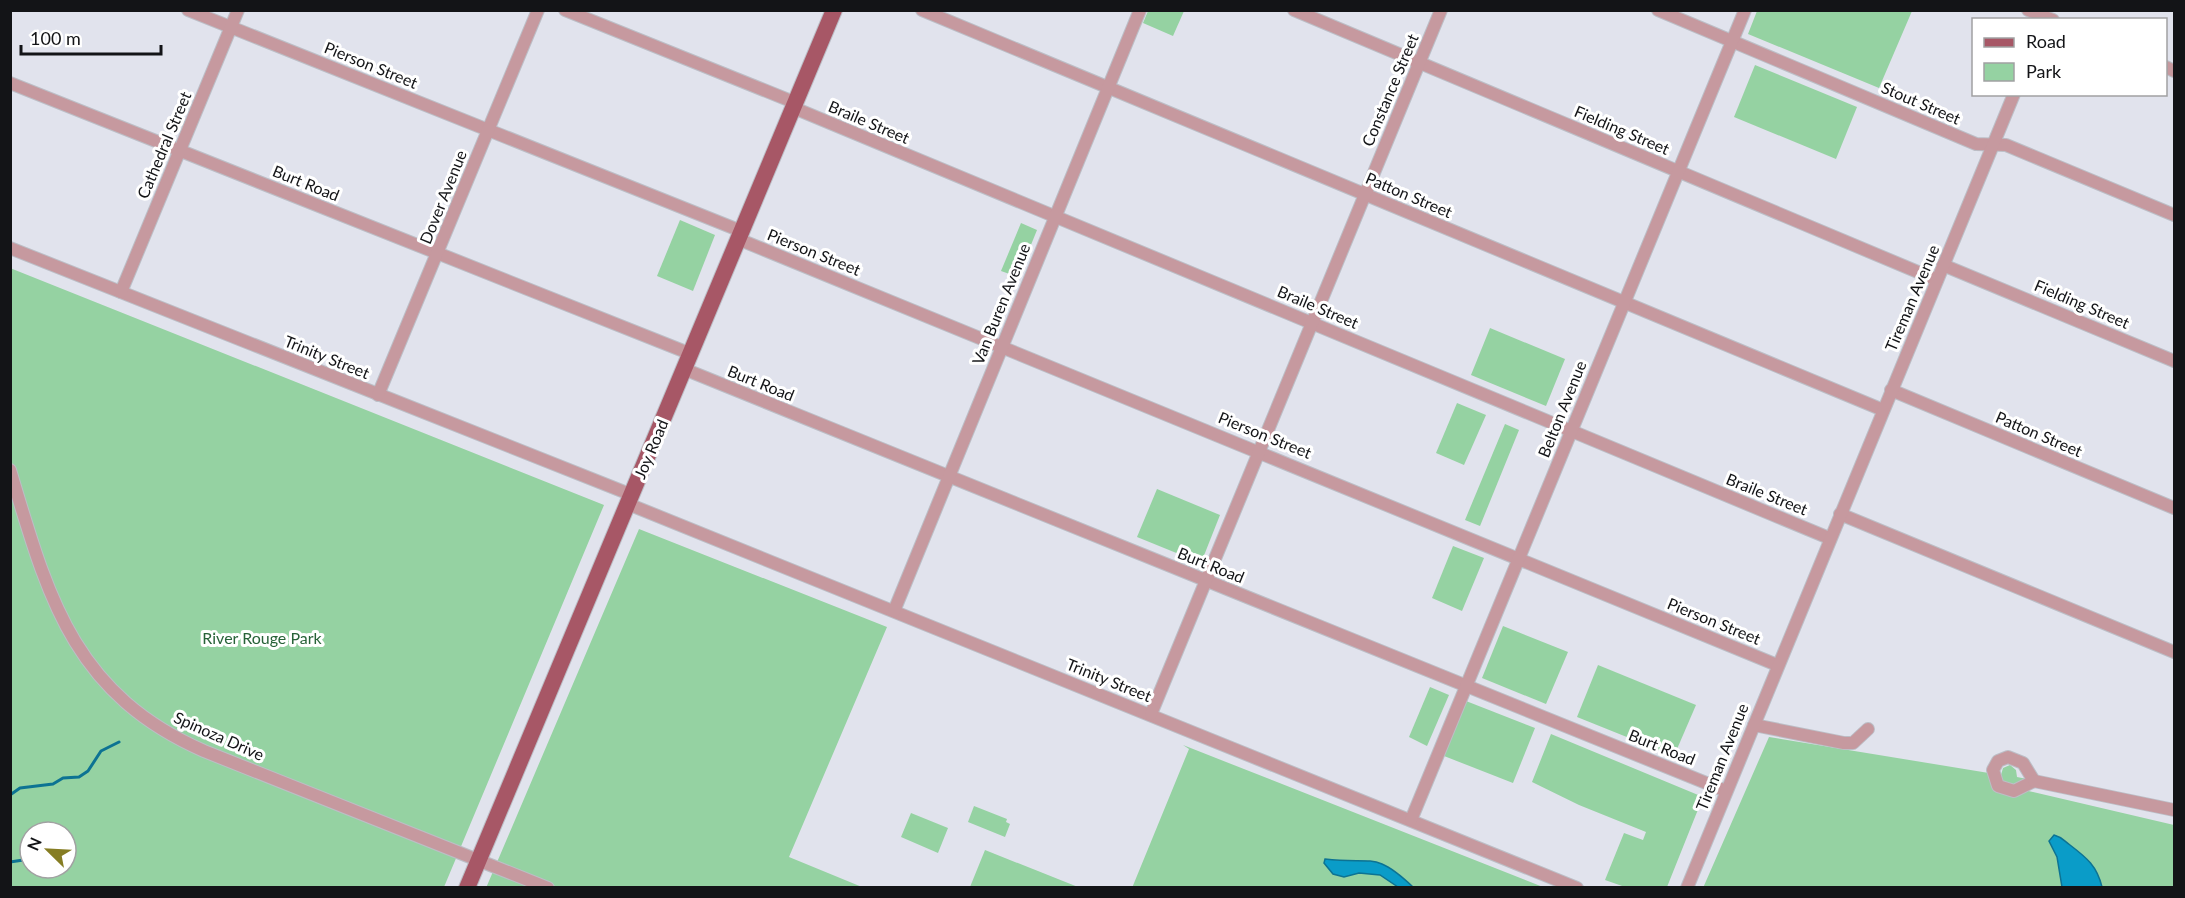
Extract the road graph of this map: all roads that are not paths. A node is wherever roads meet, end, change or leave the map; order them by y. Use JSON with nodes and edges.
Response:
{"nodes":[{"id":1,"x":188,"y":10,"type":"edge"},
{"id":2,"x":238,"y":10,"type":"edge"},
{"id":3,"x":538,"y":10,"type":"edge"},
{"id":4,"x":565,"y":10,"type":"edge"},
{"id":5,"x":834,"y":10,"type":"edge"},
{"id":6,"x":922,"y":10,"type":"edge"},
{"id":7,"x":1140,"y":10,"type":"edge"},
{"id":8,"x":1294,"y":10,"type":"edge"},
{"id":9,"x":1441,"y":10,"type":"edge"},
{"id":10,"x":1658,"y":10,"type":"edge"},
{"id":11,"x":1745,"y":10,"type":"edge"},
{"id":12,"x":2028,"y":10,"type":"edge"},
{"id":13,"x":2049,"y":17,"type":"edge"},
{"id":14,"x":231,"y":28,"type":"junction"},
{"id":15,"x":1732,"y":41,"type":"junction"},
{"id":16,"x":1419,"y":63,"type":"junction"},
{"id":17,"x":10,"y":82,"type":"edge"},
{"id":18,"x":1108,"y":88,"type":"junction"},
{"id":19,"x":2013,"y":96,"type":"edge"},
{"id":20,"x":795,"y":106,"type":"junction"},
{"id":21,"x":488,"y":130,"type":"junction"},
{"id":22,"x":1994,"y":144,"type":"junction"},
{"id":23,"x":180,"y":150,"type":"junction"},
{"id":24,"x":1679,"y":170,"type":"junction"},
{"id":25,"x":1364,"y":195,"type":"junction"},
{"id":26,"x":2175,"y":215,"type":"edge"},
{"id":27,"x":1054,"y":217,"type":"junction"},
{"id":28,"x":740,"y":235,"type":"junction"},
{"id":29,"x":10,"y":248,"type":"edge"},
{"id":30,"x":437,"y":253,"type":"junction"},
{"id":31,"x":1943,"y":265,"type":"junction"},
{"id":32,"x":1937,"y":280,"type":"junction"},
{"id":33,"x":121,"y":292,"type":"junction"},
{"id":34,"x":1624,"y":302,"type":"junction"},
{"id":35,"x":1312,"y":322,"type":"junction"},
{"id":36,"x":1002,"y":347,"type":"junction"},
{"id":37,"x":2175,"y":361,"type":"edge"},
{"id":38,"x":687,"y":362,"type":"junction"},
{"id":39,"x":1891,"y":390,"type":"junction"},
{"id":40,"x":378,"y":395,"type":"junction"},
{"id":41,"x":1883,"y":410,"type":"junction"},
{"id":42,"x":1570,"y":432,"type":"junction"},
{"id":43,"x":1260,"y":451,"type":"junction"},
{"id":44,"x":10,"y":470,"type":"edge"},
{"id":45,"x":949,"y":477,"type":"junction"},
{"id":46,"x":630,"y":499,"type":"junction"},
{"id":47,"x":2175,"y":508,"type":"edge"},
{"id":48,"x":1840,"y":514,"type":"junction"},
{"id":49,"x":1829,"y":538,"type":"junction"},
{"id":50,"x":1519,"y":559,"type":"junction"},
{"id":51,"x":1205,"y":581,"type":"junction"},
{"id":52,"x":894,"y":611,"type":"junction"},
{"id":53,"x":2175,"y":652,"type":"edge"},
{"id":54,"x":1778,"y":665,"type":"junction"},
{"id":55,"x":1466,"y":687,"type":"junction"},
{"id":56,"x":1151,"y":714,"type":"junction"},
{"id":57,"x":1754,"y":725,"type":"junction"},
{"id":58,"x":1868,"y":729,"type":"dead end"},
{"id":59,"x":2034,"y":781,"type":"dead end"},
{"id":60,"x":1726,"y":791,"type":"junction"},
{"id":61,"x":2175,"y":810,"type":"edge"},
{"id":62,"x":1412,"y":820,"type":"junction"},
{"id":63,"x":479,"y":860,"type":"junction"},
{"id":64,"x":467,"y":888,"type":"edge"},
{"id":65,"x":548,"y":888,"type":"edge"},
{"id":66,"x":1577,"y":888,"type":"edge"},
{"id":67,"x":1687,"y":888,"type":"edge"}],
"edges":[{"from":1,"to":14,"type":"street","name":"Pierson Street"},
{"from":2,"to":14,"type":"street","name":"Cathedral Street"},
{"from":3,"to":21,"type":"street","name":"Dover Avenue"},
{"from":4,"to":20,"type":"street","name":"Braile Street"},
{"from":5,"to":20,"type":"main road","name":"Joy Road"},
{"from":6,"to":18,"type":"street","name":"Patton Street"},
{"from":7,"to":18,"type":"street","name":"Van Buren Avenue"},
{"from":8,"to":16,"type":"street","name":"Fielding Street"},
{"from":9,"to":16,"type":"street","name":"Constance Street"},
{"from":10,"to":15,"type":"street","name":"Stout Street"},
{"from":11,"to":15,"type":"street","name":"Belton Avenue"},
{"from":12,"to":13,"type":"street"},
{"from":14,"to":21,"type":"street","name":"Pierson Street"},
{"from":14,"to":23,"type":"street","name":"Cathedral Street"},
{"from":15,"to":22,"type":"street","name":"Stout Street"},
{"from":15,"to":24,"type":"street","name":"Belton Avenue"},
{"from":16,"to":24,"type":"street","name":"Fielding Street"},
{"from":16,"to":25,"type":"street","name":"Constance Street"},
{"from":17,"to":23,"type":"street","name":"Burt Road"},
{"from":18,"to":25,"type":"street","name":"Patton Street"},
{"from":18,"to":27,"type":"street","name":"Van Buren Avenue"},
{"from":19,"to":22,"type":"street","name":"Tireman Avenue"},
{"from":20,"to":27,"type":"street","name":"Braile Street"},
{"from":20,"to":28,"type":"main road","name":"Joy Road"},
{"from":21,"to":28,"type":"street","name":"Pierson Street"},
{"from":21,"to":30,"type":"street","name":"Dover Avenue"},
{"from":22,"to":26,"type":"street","name":"Stout Street"},
{"from":22,"to":31,"type":"street","name":"Tireman Avenue"},
{"from":23,"to":30,"type":"street","name":"Burt Road"},
{"from":23,"to":33,"type":"street","name":"Cathedral Street"},
{"from":24,"to":32,"type":"street","name":"Fielding Street"},
{"from":24,"to":34,"type":"street","name":"Belton Avenue"},
{"from":25,"to":34,"type":"street","name":"Patton Street"},
{"from":25,"to":35,"type":"street","name":"Constance Street"},
{"from":27,"to":35,"type":"street","name":"Braile Street"},
{"from":27,"to":36,"type":"street","name":"Van Buren Avenue"},
{"from":28,"to":36,"type":"street","name":"Pierson Street"},
{"from":28,"to":38,"type":"main road","name":"Joy Road"},
{"from":29,"to":33,"type":"street","name":"Trinity Street"},
{"from":30,"to":38,"type":"street","name":"Burt Road"},
{"from":30,"to":40,"type":"street","name":"Dover Avenue"},
{"from":31,"to":32,"type":"street","name":"Tireman Avenue"},
{"from":31,"to":37,"type":"street","name":"Fielding Street"},
{"from":32,"to":39,"type":"street","name":"Tireman Avenue"},
{"from":33,"to":40,"type":"street","name":"Trinity Street"},
{"from":34,"to":41,"type":"street","name":"Patton Street"},
{"from":34,"to":42,"type":"street","name":"Belton Avenue"},
{"from":35,"to":42,"type":"street","name":"Braile Street"},
{"from":35,"to":43,"type":"street","name":"Constance Street"},
{"from":36,"to":43,"type":"street","name":"Pierson Street"},
{"from":36,"to":45,"type":"street","name":"Van Buren Avenue"},
{"from":38,"to":45,"type":"street","name":"Burt Road"},
{"from":38,"to":46,"type":"main road","name":"Joy Road"},
{"from":39,"to":41,"type":"street","name":"Tireman Avenue"},
{"from":39,"to":47,"type":"street","name":"Patton Street"},
{"from":40,"to":46,"type":"street","name":"Trinity Street"},
{"from":41,"to":48,"type":"street","name":"Tireman Avenue"},
{"from":42,"to":49,"type":"street","name":"Braile Street"},
{"from":42,"to":50,"type":"street","name":"Belton Avenue"},
{"from":43,"to":50,"type":"street","name":"Pierson Street"},
{"from":43,"to":51,"type":"street","name":"Constance Street"},
{"from":44,"to":63,"type":"street","name":"Spinoza Drive"},
{"from":45,"to":51,"type":"street","name":"Burt Road"},
{"from":45,"to":52,"type":"street","name":"Van Buren Avenue"},
{"from":46,"to":52,"type":"street","name":"Trinity Street"},
{"from":46,"to":63,"type":"main road","name":"Joy Road"},
{"from":48,"to":49,"type":"street","name":"Tireman Avenue"},
{"from":48,"to":53,"type":"street"},
{"from":49,"to":54,"type":"street","name":"Tireman Avenue"},
{"from":50,"to":54,"type":"street","name":"Pierson Street"},
{"from":50,"to":55,"type":"street","name":"Belton Avenue"},
{"from":51,"to":55,"type":"street","name":"Burt Road"},
{"from":51,"to":56,"type":"street","name":"Constance Street"},
{"from":52,"to":56,"type":"street","name":"Trinity Street"},
{"from":54,"to":57,"type":"street","name":"Tireman Avenue"},
{"from":55,"to":60,"type":"street","name":"Burt Road"},
{"from":55,"to":62,"type":"street","name":"Belton Avenue"},
{"from":56,"to":62,"type":"street","name":"Trinity Street"},
{"from":57,"to":58,"type":"street"},
{"from":57,"to":60,"type":"street","name":"Tireman Avenue"},
{"from":59,"to":61,"type":"street"},
{"from":60,"to":67,"type":"street","name":"Tireman Avenue"},
{"from":62,"to":66,"type":"street","name":"Trinity Street"},
{"from":63,"to":64,"type":"main road","name":"Joy Road"},
{"from":63,"to":65,"type":"street","name":"Spinoza Drive"}]}
